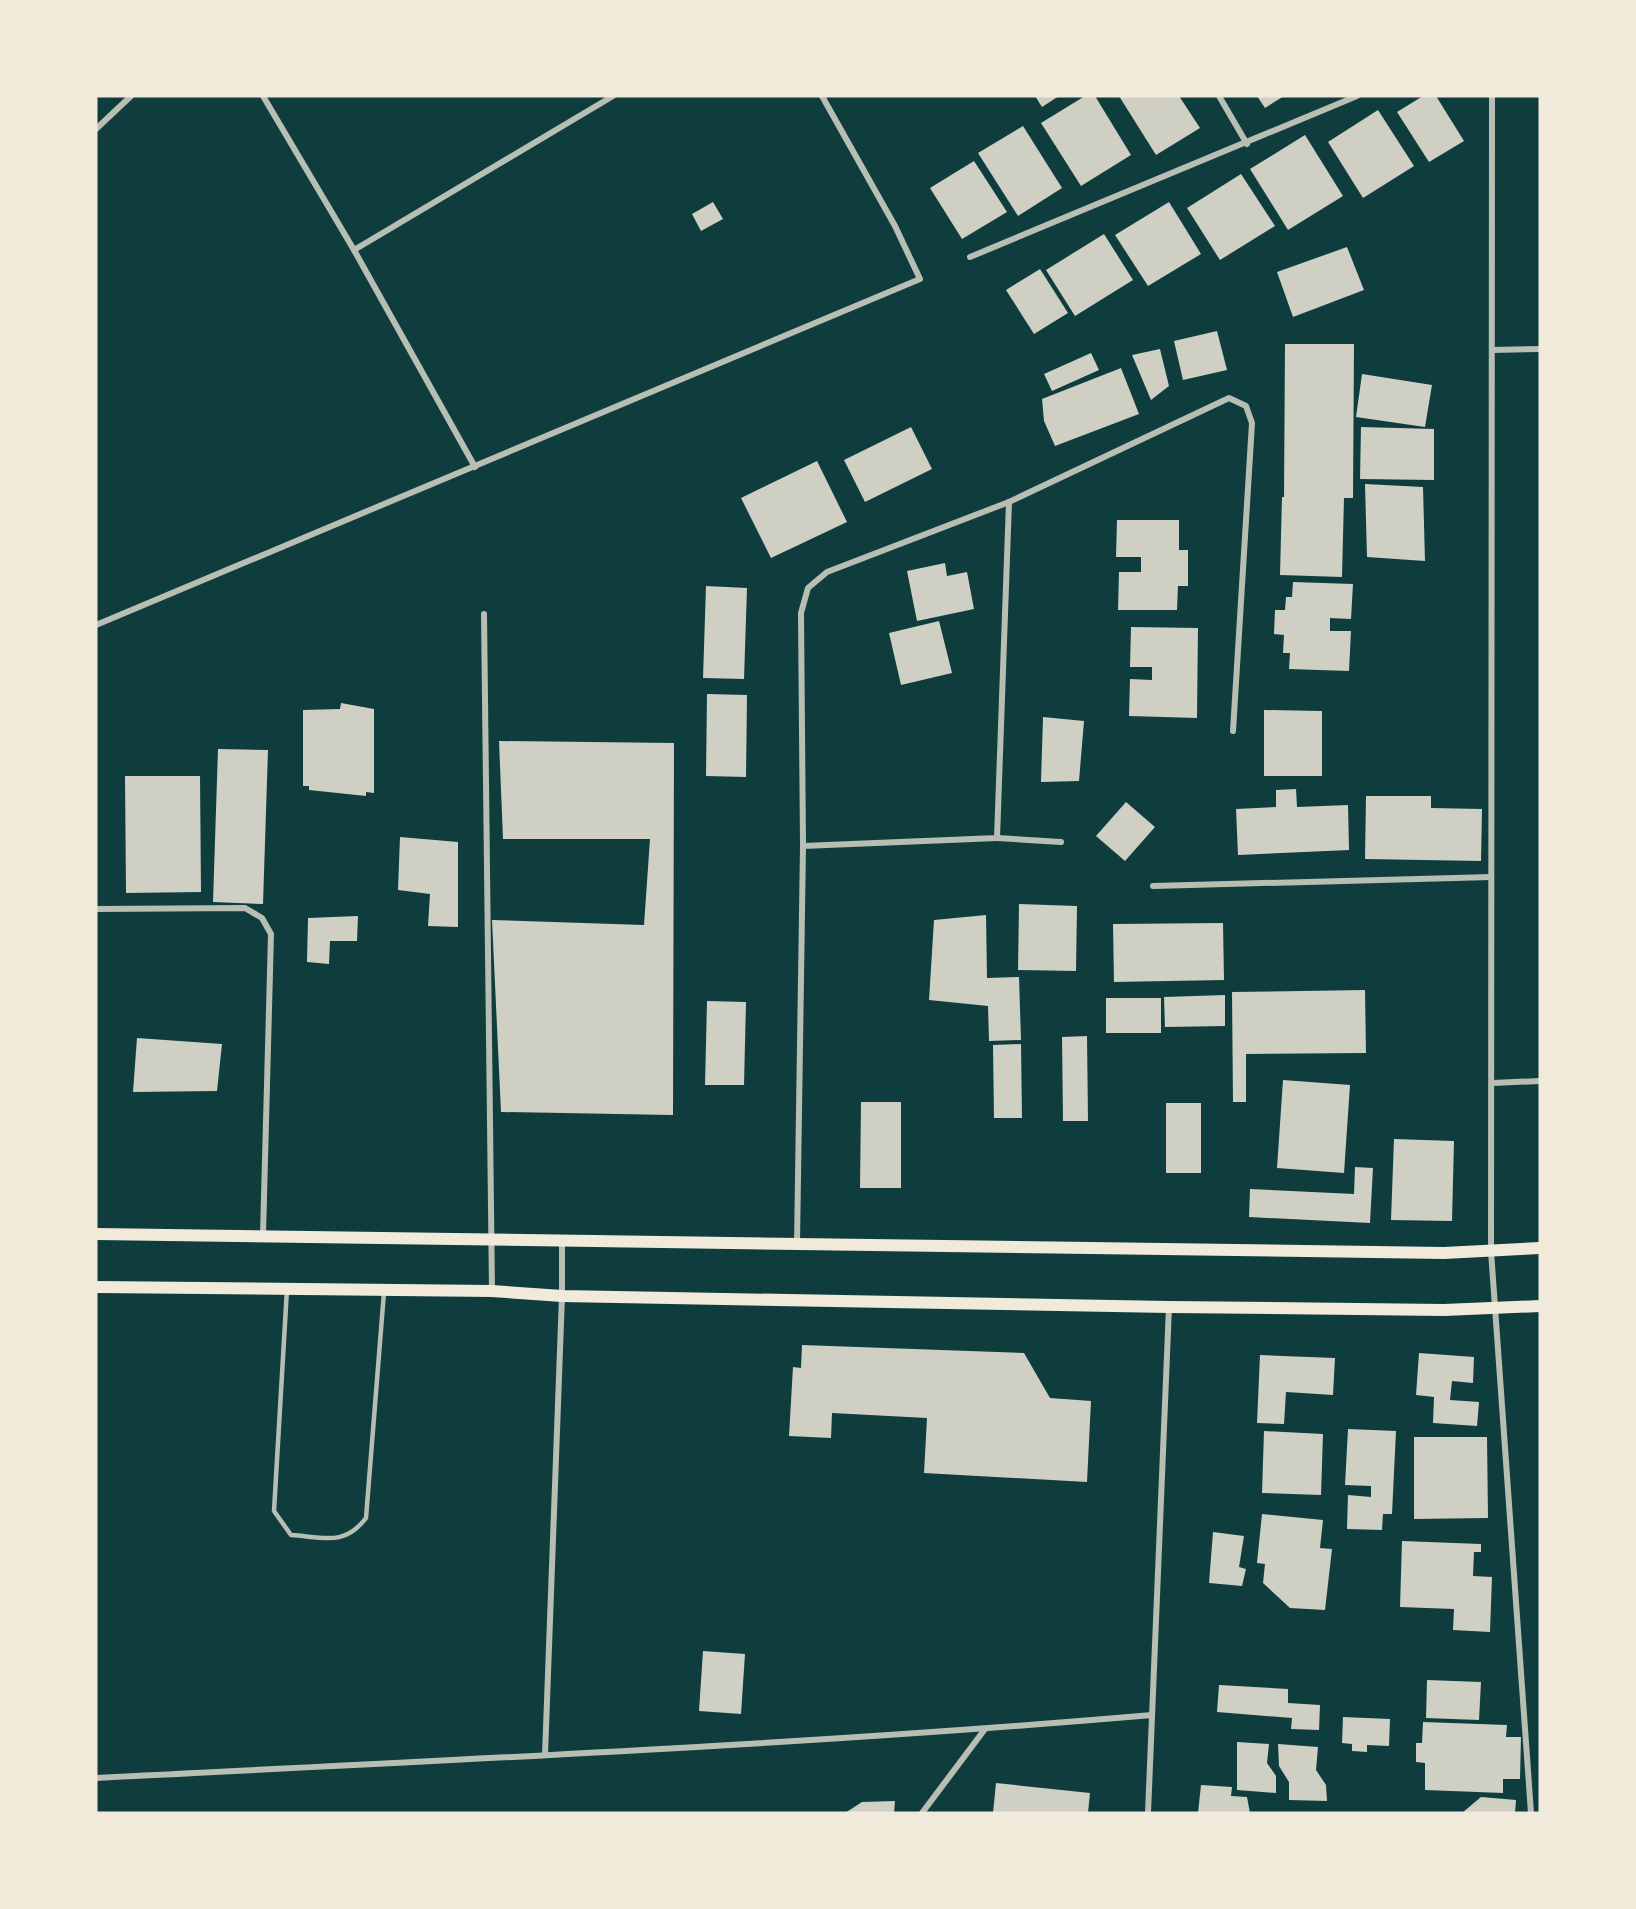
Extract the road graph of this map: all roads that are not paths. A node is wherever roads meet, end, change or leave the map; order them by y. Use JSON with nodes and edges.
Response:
{"nodes":[{"id":1,"x":131,"y":96,"type":"edge"},
{"id":2,"x":263,"y":96,"type":"edge"},
{"id":3,"x":613,"y":96,"type":"edge"},
{"id":4,"x":822,"y":96,"type":"edge"},
{"id":5,"x":1220,"y":96,"type":"edge"},
{"id":6,"x":1357,"y":96,"type":"edge"},
{"id":7,"x":1492,"y":96,"type":"edge"},
{"id":8,"x":96,"y":129,"type":"edge"},
{"id":9,"x":1247,"y":144,"type":"junction"},
{"id":10,"x":354,"y":250,"type":"junction"},
{"id":11,"x":970,"y":257,"type":"dead end"},
{"id":12,"x":1540,"y":349,"type":"edge"},
{"id":13,"x":1492,"y":350,"type":"junction"},
{"id":14,"x":475,"y":467,"type":"junction"},
{"id":15,"x":1009,"y":502,"type":"junction"},
{"id":16,"x":484,"y":614,"type":"dead end"},
{"id":17,"x":96,"y":625,"type":"edge"},
{"id":18,"x":1233,"y":731,"type":"dead end"},
{"id":19,"x":998,"y":838,"type":"junction"},
{"id":20,"x":1061,"y":842,"type":"dead end"},
{"id":21,"x":803,"y":846,"type":"junction"},
{"id":22,"x":1491,"y":876,"type":"junction"},
{"id":23,"x":1153,"y":886,"type":"dead end"},
{"id":24,"x":96,"y":909,"type":"edge"},
{"id":25,"x":1540,"y":1081,"type":"edge"},
{"id":26,"x":1492,"y":1083,"type":"junction"},
{"id":27,"x":96,"y":1234,"type":"edge"},
{"id":28,"x":263,"y":1235,"type":"junction"},
{"id":29,"x":492,"y":1239,"type":"junction"},
{"id":30,"x":561,"y":1243,"type":"junction"},
{"id":31,"x":797,"y":1245,"type":"junction"},
{"id":32,"x":1540,"y":1248,"type":"edge"},
{"id":33,"x":1491,"y":1251,"type":"junction"},
{"id":34,"x":96,"y":1287,"type":"edge"},
{"id":35,"x":286,"y":1289,"type":"junction"},
{"id":36,"x":384,"y":1290,"type":"junction"},
{"id":37,"x":492,"y":1291,"type":"junction"},
{"id":38,"x":562,"y":1296,"type":"junction"},
{"id":39,"x":1540,"y":1306,"type":"edge"},
{"id":40,"x":1170,"y":1307,"type":"junction"},
{"id":41,"x":1494,"y":1309,"type":"junction"},
{"id":42,"x":1152,"y":1715,"type":"junction"},
{"id":43,"x":985,"y":1729,"type":"junction"},
{"id":44,"x":545,"y":1755,"type":"junction"},
{"id":45,"x":96,"y":1778,"type":"edge"},
{"id":46,"x":922,"y":1813,"type":"edge"},
{"id":47,"x":1148,"y":1813,"type":"edge"},
{"id":48,"x":1531,"y":1813,"type":"edge"}],
"edges":[{"from":1,"to":8,"type":"street"},
{"from":2,"to":10,"type":"street"},
{"from":3,"to":10,"type":"street"},
{"from":4,"to":14,"type":"street"},
{"from":5,"to":9,"type":"street"},
{"from":6,"to":9,"type":"street"},
{"from":7,"to":13,"type":"street"},
{"from":9,"to":11,"type":"street"},
{"from":10,"to":14,"type":"street"},
{"from":12,"to":13,"type":"street"},
{"from":13,"to":22,"type":"street"},
{"from":14,"to":17,"type":"street"},
{"from":15,"to":18,"type":"street"},
{"from":15,"to":19,"type":"street"},
{"from":15,"to":21,"type":"street"},
{"from":16,"to":29,"type":"street"},
{"from":19,"to":20,"type":"street"},
{"from":19,"to":21,"type":"street"},
{"from":21,"to":31,"type":"street"},
{"from":22,"to":23,"type":"street"},
{"from":22,"to":26,"type":"street"},
{"from":24,"to":28,"type":"street"},
{"from":25,"to":26,"type":"street"},
{"from":26,"to":33,"type":"street"},
{"from":27,"to":28,"type":"main road"},
{"from":28,"to":29,"type":"main road"},
{"from":29,"to":30,"type":"main road"},
{"from":29,"to":37,"type":"street"},
{"from":30,"to":31,"type":"main road"},
{"from":30,"to":38,"type":"street"},
{"from":31,"to":33,"type":"main road"},
{"from":32,"to":33,"type":"main road"},
{"from":33,"to":41,"type":"street"},
{"from":34,"to":35,"type":"main road"},
{"from":35,"to":36,"type":"main road"},
{"from":35,"to":36,"type":"lane"},
{"from":36,"to":37,"type":"main road"},
{"from":37,"to":38,"type":"main road"},
{"from":38,"to":40,"type":"main road"},
{"from":38,"to":44,"type":"street"},
{"from":39,"to":41,"type":"main road"},
{"from":40,"to":41,"type":"main road"},
{"from":40,"to":42,"type":"street"},
{"from":41,"to":48,"type":"street"},
{"from":42,"to":43,"type":"street"},
{"from":42,"to":47,"type":"street"},
{"from":43,"to":44,"type":"street"},
{"from":43,"to":46,"type":"street"},
{"from":44,"to":45,"type":"street"}]}
